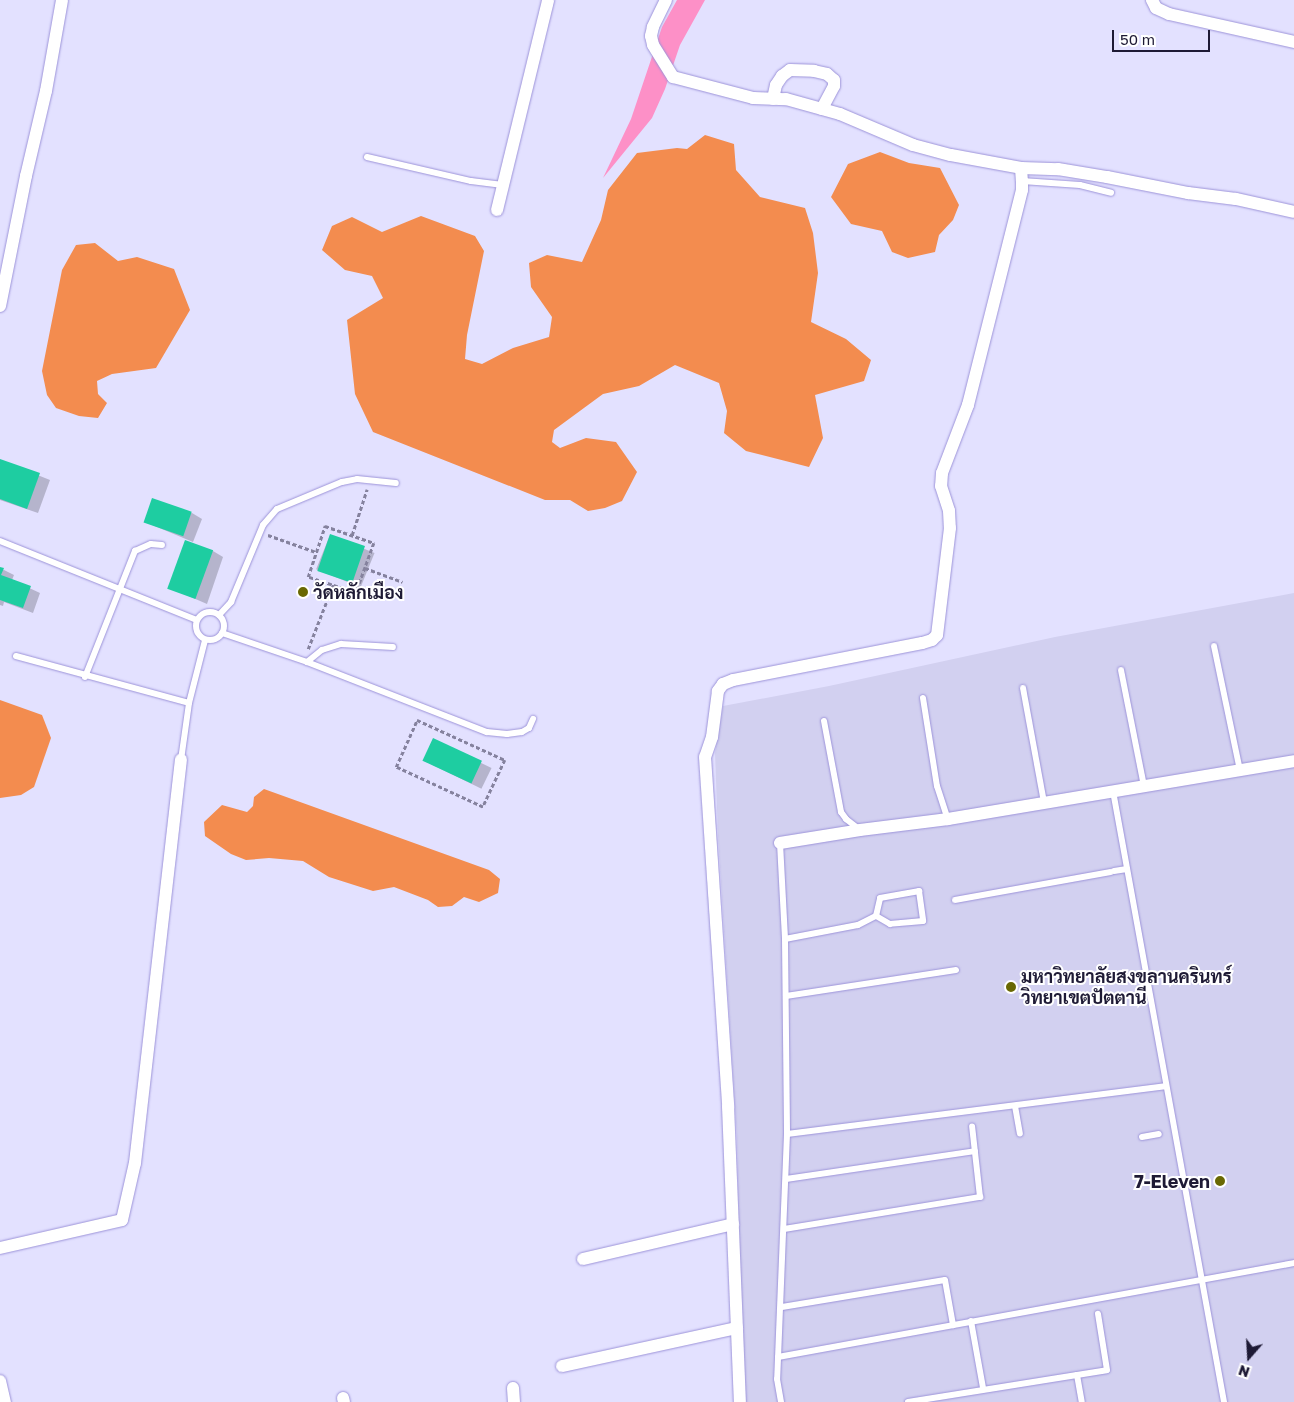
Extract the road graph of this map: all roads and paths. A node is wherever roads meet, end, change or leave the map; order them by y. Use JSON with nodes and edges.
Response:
{"nodes":[{"id":1,"x":62,"y":0,"type":"edge"},
{"id":2,"x":548,"y":0,"type":"edge"},
{"id":3,"x":666,"y":0,"type":"edge"},
{"id":4,"x":1152,"y":0,"type":"edge"},
{"id":5,"x":1294,"y":42,"type":"edge"},
{"id":6,"x":773,"y":99,"type":"junction"},
{"id":7,"x":822,"y":109,"type":"junction"},
{"id":8,"x":367,"y":157,"type":"dead end"},
{"id":9,"x":1021,"y":175,"type":"junction"},
{"id":10,"x":503,"y":185,"type":"junction"},
{"id":11,"x":1111,"y":193,"type":"dead end"},
{"id":12,"x":497,"y":210,"type":"dead end"},
{"id":13,"x":1294,"y":212,"type":"edge"},
{"id":14,"x":0,"y":306,"type":"edge"},
{"id":15,"x":370,"y":480,"type":"junction"},
{"id":16,"x":396,"y":483,"type":"dead end"},
{"id":17,"x":260,"y":533,"type":"junction"},
{"id":18,"x":352,"y":535,"type":"junction"},
{"id":19,"x":0,"y":541,"type":"edge"},
{"id":20,"x":162,"y":545,"type":"dead end"},
{"id":21,"x":316,"y":552,"type":"junction"},
{"id":22,"x":365,"y":568,"type":"junction"},
{"id":23,"x":403,"y":582,"type":"dead end"},
{"id":24,"x":333,"y":585,"type":"junction"},
{"id":25,"x":120,"y":588,"type":"junction"},
{"id":26,"x":219,"y":615,"type":"junction"},
{"id":27,"x":196,"y":620,"type":"junction"},
{"id":28,"x":222,"y":633,"type":"junction"},
{"id":29,"x":205,"y":640,"type":"junction"},
{"id":30,"x":1214,"y":646,"type":"dead end"},
{"id":31,"x":393,"y":647,"type":"dead end"},
{"id":32,"x":16,"y":656,"type":"dead end"},
{"id":33,"x":306,"y":661,"type":"junction"},
{"id":34,"x":1120,"y":670,"type":"dead end"},
{"id":35,"x":85,"y":677,"type":"junction"},
{"id":36,"x":1023,"y":688,"type":"dead end"},
{"id":37,"x":923,"y":698,"type":"dead end"},
{"id":38,"x":189,"y":703,"type":"junction"},
{"id":39,"x":533,"y":719,"type":"dead end"},
{"id":40,"x":824,"y":721,"type":"dead end"},
{"id":41,"x":181,"y":760,"type":"joint"},
{"id":42,"x":1294,"y":760,"type":"edge"},
{"id":43,"x":1240,"y":770,"type":"junction"},
{"id":44,"x":1144,"y":786,"type":"junction"},
{"id":45,"x":1113,"y":791,"type":"junction"},
{"id":46,"x":1044,"y":802,"type":"junction"},
{"id":47,"x":483,"y":807,"type":"joint"},
{"id":48,"x":948,"y":819,"type":"junction"},
{"id":49,"x":860,"y":830,"type":"junction"},
{"id":50,"x":780,"y":843,"type":"joint"},
{"id":51,"x":1127,"y":869,"type":"junction"},
{"id":52,"x":956,"y":900,"type":"dead end"},
{"id":53,"x":876,"y":916,"type":"junction"},
{"id":54,"x":785,"y":939,"type":"junction"},
{"id":55,"x":956,"y":970,"type":"dead end"},
{"id":56,"x":786,"y":996,"type":"junction"},
{"id":57,"x":1165,"y":1086,"type":"junction"},
{"id":58,"x":1015,"y":1106,"type":"junction"},
{"id":59,"x":972,"y":1126,"type":"dead end"},
{"id":60,"x":788,"y":1134,"type":"junction"},
{"id":61,"x":1020,"y":1134,"type":"dead end"},
{"id":62,"x":1159,"y":1134,"type":"dead end"},
{"id":63,"x":1142,"y":1137,"type":"dead end"},
{"id":64,"x":975,"y":1151,"type":"junction"},
{"id":65,"x":786,"y":1179,"type":"junction"},
{"id":66,"x":733,"y":1224,"type":"junction"},
{"id":67,"x":784,"y":1229,"type":"junction"},
{"id":68,"x":0,"y":1248,"type":"edge"},
{"id":69,"x":583,"y":1259,"type":"dead end"},
{"id":70,"x":1294,"y":1263,"type":"edge"},
{"id":71,"x":1201,"y":1280,"type":"junction"},
{"id":72,"x":782,"y":1307,"type":"junction"},
{"id":73,"x":1098,"y":1314,"type":"dead end"},
{"id":74,"x":971,"y":1321,"type":"junction"},
{"id":75,"x":953,"y":1325,"type":"junction"},
{"id":76,"x":737,"y":1328,"type":"junction"},
{"id":77,"x":778,"y":1357,"type":"junction"},
{"id":78,"x":562,"y":1366,"type":"dead end"},
{"id":79,"x":1077,"y":1374,"type":"junction"},
{"id":80,"x":0,"y":1381,"type":"edge"},
{"id":81,"x":513,"y":1388,"type":"dead end"},
{"id":82,"x":983,"y":1388,"type":"junction"},
{"id":83,"x":5,"y":1402,"type":"edge"},
{"id":84,"x":514,"y":1402,"type":"edge"},
{"id":85,"x":740,"y":1402,"type":"edge"},
{"id":86,"x":781,"y":1402,"type":"edge"},
{"id":87,"x":908,"y":1402,"type":"edge"},
{"id":88,"x":1082,"y":1402,"type":"edge"},
{"id":89,"x":1224,"y":1402,"type":"edge"}],
"edges":[{"from":1,"to":14,"type":"street"},
{"from":2,"to":10,"type":"street"},
{"from":3,"to":6,"type":"street"},
{"from":4,"to":5,"type":"street"},
{"from":6,"to":7,"type":"street"},
{"from":6,"to":7,"type":"street"},
{"from":7,"to":9,"type":"street"},
{"from":8,"to":10,"type":"lane"},
{"from":9,"to":11,"type":"lane"},
{"from":9,"to":13,"type":"street"},
{"from":9,"to":66,"type":"street"},
{"from":10,"to":12,"type":"street"},
{"from":15,"to":16,"type":"lane"},
{"from":15,"to":17,"type":"lane"},
{"from":15,"to":18,"type":"path"},
{"from":17,"to":21,"type":"path"},
{"from":17,"to":26,"type":"lane"},
{"from":18,"to":21,"type":"path"},
{"from":18,"to":22,"type":"path"},
{"from":19,"to":25,"type":"lane"},
{"from":20,"to":25,"type":"lane"},
{"from":21,"to":24,"type":"path"},
{"from":22,"to":23,"type":"path"},
{"from":22,"to":24,"type":"path"},
{"from":24,"to":33,"type":"path"},
{"from":25,"to":27,"type":"lane"},
{"from":25,"to":35,"type":"lane"},
{"from":26,"to":27,"type":"lane"},
{"from":26,"to":28,"type":"lane"},
{"from":27,"to":29,"type":"lane"},
{"from":28,"to":29,"type":"lane"},
{"from":28,"to":33,"type":"lane"},
{"from":29,"to":38,"type":"lane"},
{"from":30,"to":43,"type":"lane"},
{"from":31,"to":33,"type":"lane"},
{"from":32,"to":35,"type":"lane"},
{"from":33,"to":39,"type":"lane"},
{"from":34,"to":44,"type":"lane"},
{"from":35,"to":38,"type":"lane"},
{"from":36,"to":46,"type":"lane"},
{"from":37,"to":48,"type":"lane"},
{"from":38,"to":41,"type":"lane"},
{"from":40,"to":49,"type":"lane"},
{"from":41,"to":68,"type":"street"},
{"from":42,"to":43,"type":"street"},
{"from":43,"to":44,"type":"street"},
{"from":44,"to":45,"type":"street"},
{"from":45,"to":46,"type":"street"},
{"from":45,"to":51,"type":"lane"},
{"from":46,"to":48,"type":"street"},
{"from":47,"to":47,"type":"path"},
{"from":48,"to":49,"type":"street"},
{"from":49,"to":50,"type":"street"},
{"from":50,"to":54,"type":"lane"},
{"from":51,"to":52,"type":"lane"},
{"from":51,"to":57,"type":"lane"},
{"from":53,"to":53,"type":"lane"},
{"from":53,"to":54,"type":"lane"},
{"from":54,"to":56,"type":"lane"},
{"from":55,"to":56,"type":"lane"},
{"from":56,"to":60,"type":"lane"},
{"from":57,"to":58,"type":"lane"},
{"from":57,"to":71,"type":"lane"},
{"from":58,"to":60,"type":"lane"},
{"from":58,"to":61,"type":"lane"},
{"from":59,"to":64,"type":"lane"},
{"from":60,"to":65,"type":"lane"},
{"from":62,"to":63,"type":"lane"},
{"from":64,"to":65,"type":"lane"},
{"from":64,"to":67,"type":"lane"},
{"from":65,"to":67,"type":"lane"},
{"from":66,"to":69,"type":"street"},
{"from":66,"to":76,"type":"street"},
{"from":67,"to":72,"type":"lane"},
{"from":70,"to":71,"type":"lane"},
{"from":71,"to":74,"type":"lane"},
{"from":71,"to":89,"type":"lane"},
{"from":72,"to":75,"type":"lane"},
{"from":72,"to":77,"type":"lane"},
{"from":73,"to":79,"type":"lane"},
{"from":74,"to":75,"type":"lane"},
{"from":74,"to":82,"type":"lane"},
{"from":75,"to":77,"type":"lane"},
{"from":76,"to":78,"type":"street"},
{"from":76,"to":85,"type":"street"},
{"from":77,"to":86,"type":"lane"},
{"from":79,"to":82,"type":"lane"},
{"from":79,"to":88,"type":"lane"},
{"from":80,"to":83,"type":"street"},
{"from":81,"to":84,"type":"street"},
{"from":82,"to":87,"type":"lane"}]}
